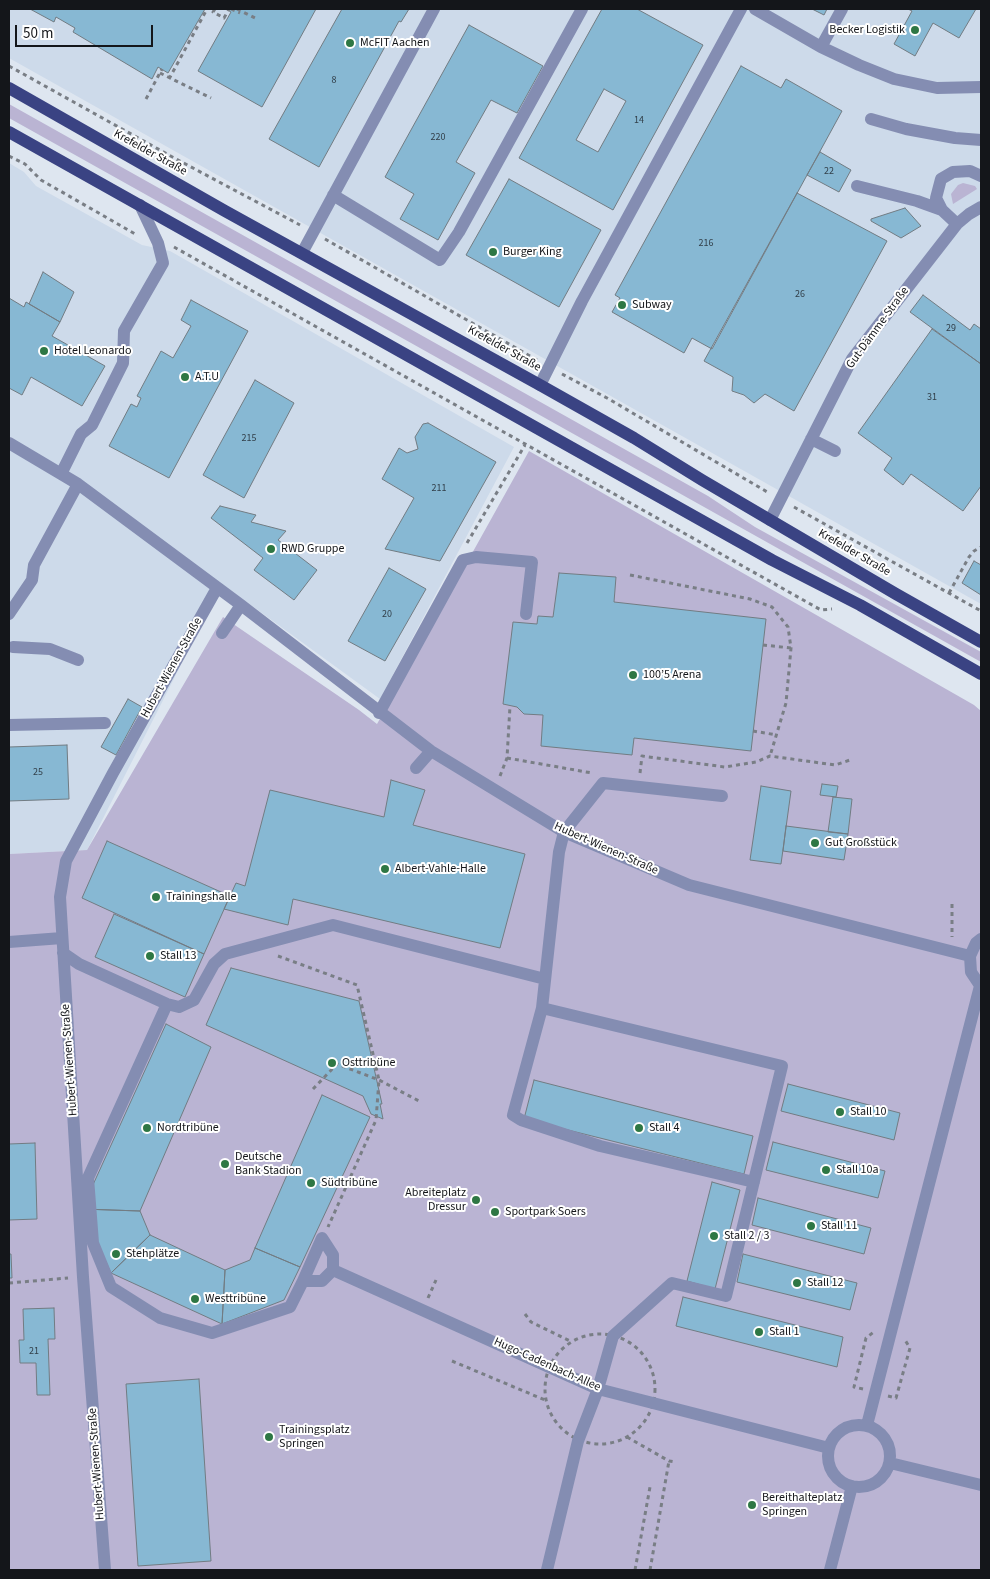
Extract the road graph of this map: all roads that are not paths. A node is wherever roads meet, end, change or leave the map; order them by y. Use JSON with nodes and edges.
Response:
{"nodes":[{"id":1,"x":434,"y":9,"type":"edge"},
{"id":2,"x":582,"y":9,"type":"edge"},
{"id":3,"x":741,"y":9,"type":"edge"},
{"id":4,"x":755,"y":9,"type":"edge"},
{"id":5,"x":842,"y":9,"type":"edge"},
{"id":6,"x":821,"y":47,"type":"junction"},
{"id":7,"x":981,"y":87,"type":"edge"},
{"id":8,"x":9,"y":88,"type":"edge"},
{"id":9,"x":871,"y":119,"type":"dead end"},
{"id":10,"x":9,"y":132,"type":"edge"},
{"id":11,"x":981,"y":140,"type":"edge"},
{"id":12,"x":981,"y":176,"type":"edge"},
{"id":13,"x":858,"y":186,"type":"dead end"},
{"id":14,"x":333,"y":195,"type":"junction"},
{"id":15,"x":140,"y":205,"type":"junction"},
{"id":16,"x":981,"y":207,"type":"edge"},
{"id":17,"x":942,"y":210,"type":"junction"},
{"id":18,"x":956,"y":224,"type":"junction"},
{"id":19,"x":302,"y":253,"type":"junction"},
{"id":20,"x":540,"y":385,"type":"junction"},
{"id":21,"x":811,"y":439,"type":"junction"},
{"id":22,"x":9,"y":443,"type":"edge"},
{"id":23,"x":835,"y":451,"type":"dead end"},
{"id":24,"x":61,"y":474,"type":"junction"},
{"id":25,"x":78,"y":484,"type":"junction"},
{"id":26,"x":770,"y":520,"type":"junction"},
{"id":27,"x":217,"y":588,"type":"junction"},
{"id":28,"x":241,"y":605,"type":"junction"},
{"id":29,"x":9,"y":614,"type":"edge"},
{"id":30,"x":526,"y":614,"type":"dead end"},
{"id":31,"x":222,"y":633,"type":"dead end"},
{"id":32,"x":981,"y":642,"type":"edge"},
{"id":33,"x":10,"y":645,"type":"edge"},
{"id":34,"x":78,"y":660,"type":"dead end"},
{"id":35,"x":981,"y":674,"type":"edge"},
{"id":36,"x":379,"y":713,"type":"junction"},
{"id":37,"x":105,"y":723,"type":"dead end"},
{"id":38,"x":9,"y":725,"type":"edge"},
{"id":39,"x":431,"y":751,"type":"junction"},
{"id":40,"x":416,"y":768,"type":"dead end"},
{"id":41,"x":722,"y":796,"type":"dead end"},
{"id":42,"x":564,"y":832,"type":"junction"},
{"id":43,"x":62,"y":938,"type":"junction"},
{"id":44,"x":981,"y":939,"type":"edge"},
{"id":45,"x":9,"y":942,"type":"edge"},
{"id":46,"x":63,"y":952,"type":"junction"},
{"id":47,"x":970,"y":956,"type":"junction"},
{"id":48,"x":545,"y":979,"type":"junction"},
{"id":49,"x":981,"y":987,"type":"edge"},
{"id":50,"x":167,"y":1004,"type":"junction"},
{"id":51,"x":542,"y":1008,"type":"junction"},
{"id":52,"x":754,"y":1182,"type":"junction"},
{"id":53,"x":333,"y":1270,"type":"junction"},
{"id":54,"x":303,"y":1281,"type":"junction"},
{"id":55,"x":598,"y":1389,"type":"junction"},
{"id":56,"x":867,"y":1425,"type":"junction"},
{"id":57,"x":829,"y":1448,"type":"junction"},
{"id":58,"x":890,"y":1463,"type":"junction"},
{"id":59,"x":981,"y":1485,"type":"edge"},
{"id":60,"x":852,"y":1486,"type":"junction"},
{"id":61,"x":105,"y":1570,"type":"edge"},
{"id":62,"x":547,"y":1570,"type":"edge"},
{"id":63,"x":830,"y":1570,"type":"edge"}],
"edges":[{"from":1,"to":14,"type":"street"},
{"from":2,"to":14,"type":"street"},
{"from":3,"to":20,"type":"street"},
{"from":4,"to":6,"type":"street"},
{"from":5,"to":6,"type":"street"},
{"from":6,"to":7,"type":"street"},
{"from":8,"to":19,"type":"main road","name":"Krefelder Straße"},
{"from":9,"to":11,"type":"street"},
{"from":10,"to":15,"type":"main road"},
{"from":12,"to":17,"type":"street"},
{"from":13,"to":17,"type":"street"},
{"from":14,"to":19,"type":"street"},
{"from":15,"to":24,"type":"street"},
{"from":15,"to":35,"type":"main road"},
{"from":16,"to":18,"type":"street","name":"Gut-Dämme-Straße"},
{"from":17,"to":18,"type":"street"},
{"from":18,"to":21,"type":"street","name":"Gut-Dämme-Straße"},
{"from":19,"to":20,"type":"main road","name":"Krefelder Straße"},
{"from":20,"to":26,"type":"main road","name":"Krefelder Straße"},
{"from":21,"to":23,"type":"street"},
{"from":21,"to":26,"type":"street","name":"Gut-Dämme-Straße"},
{"from":22,"to":24,"type":"street","name":"Hubert-Wienen-Straße"},
{"from":24,"to":25,"type":"street","name":"Hubert-Wienen-Straße"},
{"from":25,"to":27,"type":"street","name":"Hubert-Wienen-Straße"},
{"from":25,"to":29,"type":"street"},
{"from":26,"to":32,"type":"main road","name":"Krefelder Straße"},
{"from":27,"to":28,"type":"street","name":"Hubert-Wienen-Straße"},
{"from":27,"to":43,"type":"street","name":"Hubert-Wienen-Straße"},
{"from":28,"to":31,"type":"street"},
{"from":28,"to":36,"type":"street","name":"Hubert-Wienen-Straße"},
{"from":30,"to":36,"type":"street"},
{"from":33,"to":34,"type":"street"},
{"from":36,"to":39,"type":"street","name":"Hubert-Wienen-Straße"},
{"from":37,"to":38,"type":"street"},
{"from":39,"to":40,"type":"street"},
{"from":39,"to":42,"type":"street","name":"Hubert-Wienen-Straße"},
{"from":41,"to":42,"type":"street"},
{"from":42,"to":47,"type":"street","name":"Hubert-Wienen-Straße"},
{"from":42,"to":48,"type":"street"},
{"from":43,"to":45,"type":"street"},
{"from":43,"to":46,"type":"street","name":"Hubert-Wienen-Straße"},
{"from":44,"to":47,"type":"street"},
{"from":46,"to":50,"type":"street"},
{"from":46,"to":61,"type":"street","name":"Hubert-Wienen-Straße"},
{"from":47,"to":49,"type":"street"},
{"from":48,"to":50,"type":"street"},
{"from":48,"to":51,"type":"street"},
{"from":49,"to":56,"type":"street"},
{"from":50,"to":54,"type":"street"},
{"from":51,"to":52,"type":"street"},
{"from":51,"to":52,"type":"street"},
{"from":52,"to":55,"type":"street"},
{"from":53,"to":54,"type":"street"},
{"from":53,"to":54,"type":"street"},
{"from":53,"to":55,"type":"street","name":"Hugo-Cadenbach-Allee"},
{"from":55,"to":57,"type":"street","name":"Hugo-Cadenbach-Allee"},
{"from":55,"to":62,"type":"street"},
{"from":56,"to":57,"type":"street"},
{"from":56,"to":58,"type":"street"},
{"from":57,"to":60,"type":"street"},
{"from":58,"to":59,"type":"street"},
{"from":58,"to":60,"type":"street"},
{"from":60,"to":63,"type":"street"}]}
